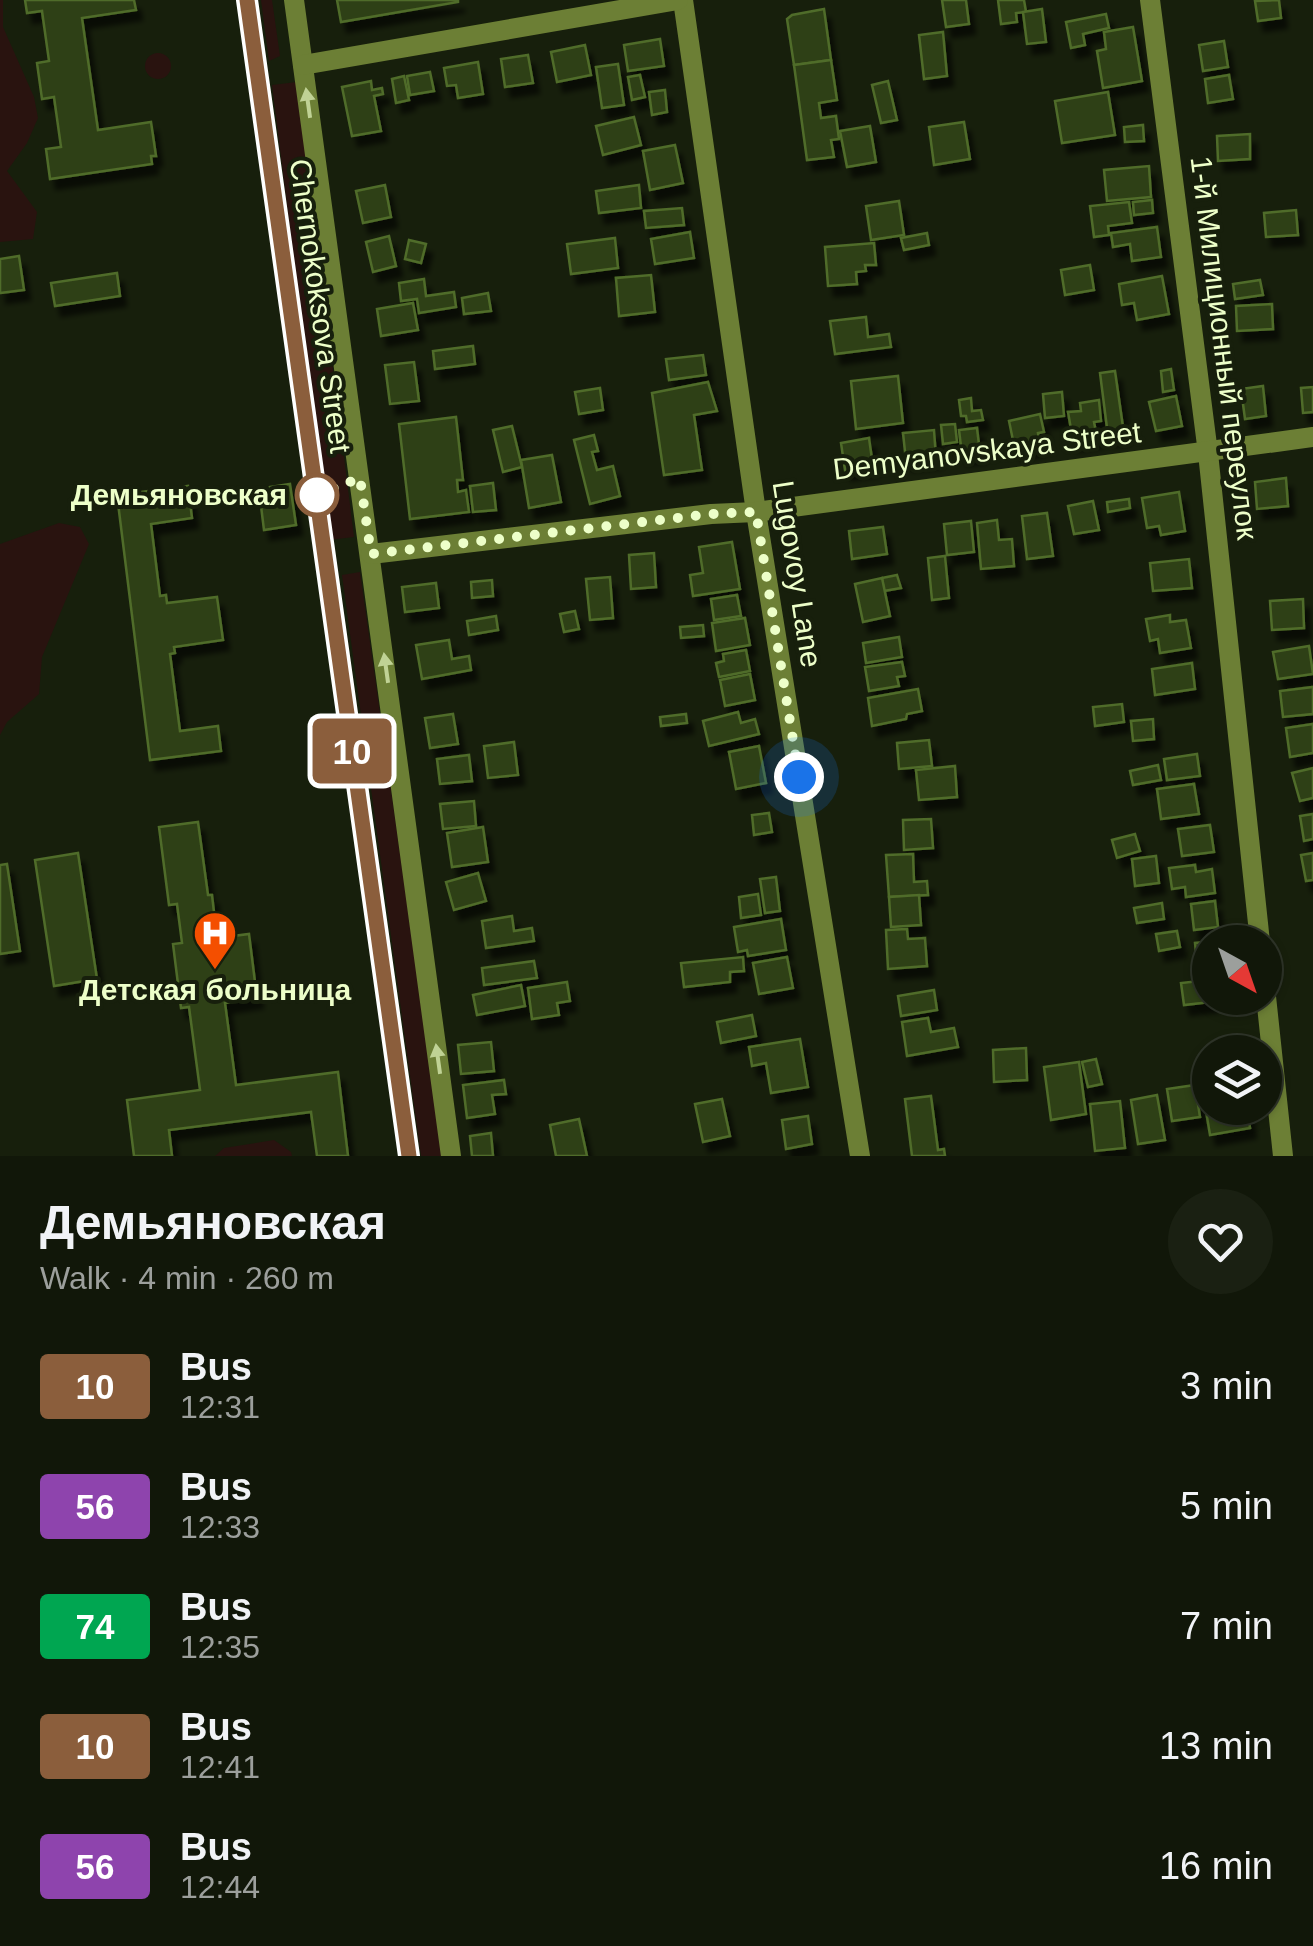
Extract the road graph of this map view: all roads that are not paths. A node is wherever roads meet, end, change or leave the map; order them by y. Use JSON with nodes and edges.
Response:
{"nodes":[{"id":1,"x":247,"y":0,"type":"edge"},
{"id":2,"x":294,"y":0,"type":"edge"},
{"id":3,"x":681,"y":0,"type":"edge"},
{"id":4,"x":1150,"y":0,"type":"edge"},
{"id":5,"x":303,"y":65,"type":"junction"},
{"id":6,"x":1313,"y":437,"type":"edge"},
{"id":7,"x":1208,"y":453,"type":"junction"},
{"id":8,"x":756,"y":512,"type":"junction"},
{"id":9,"x":371,"y":554,"type":"junction"},
{"id":10,"x":1258,"y":925,"type":"edge"},
{"id":11,"x":1268,"y":1015,"type":"edge"},
{"id":12,"x":408,"y":1156,"type":"edge"},
{"id":13,"x":450,"y":1156,"type":"edge"},
{"id":14,"x":860,"y":1156,"type":"edge"},
{"id":15,"x":1283,"y":1156,"type":"edge"}],
"edges":[{"from":1,"to":12,"type":"street","name":"Chernokoksova Street"},
{"from":2,"to":5,"type":"street","name":"Chernokoksova Street"},
{"from":3,"to":5,"type":"street"},
{"from":3,"to":8,"type":"street","name":"Lugovoy Lane"},
{"from":4,"to":7,"type":"street","name":"1-й Милиционный переулок"},
{"from":9,"to":5,"type":"street","name":"Chernokoksova Street","one_way":true},
{"from":6,"to":7,"type":"street","name":"Demyanovskaya Street"},
{"from":7,"to":8,"type":"street","name":"Demyanovskaya Street"},
{"from":7,"to":10,"type":"street","name":"1-й Милиционный переулок"},
{"from":8,"to":9,"type":"street","name":"Demyanovskaya Street"},
{"from":8,"to":14,"type":"street","name":"Lugovoy Lane"},
{"from":13,"to":9,"type":"street","name":"Chernokoksova Street","one_way":true},
{"from":11,"to":15,"type":"street"}]}
